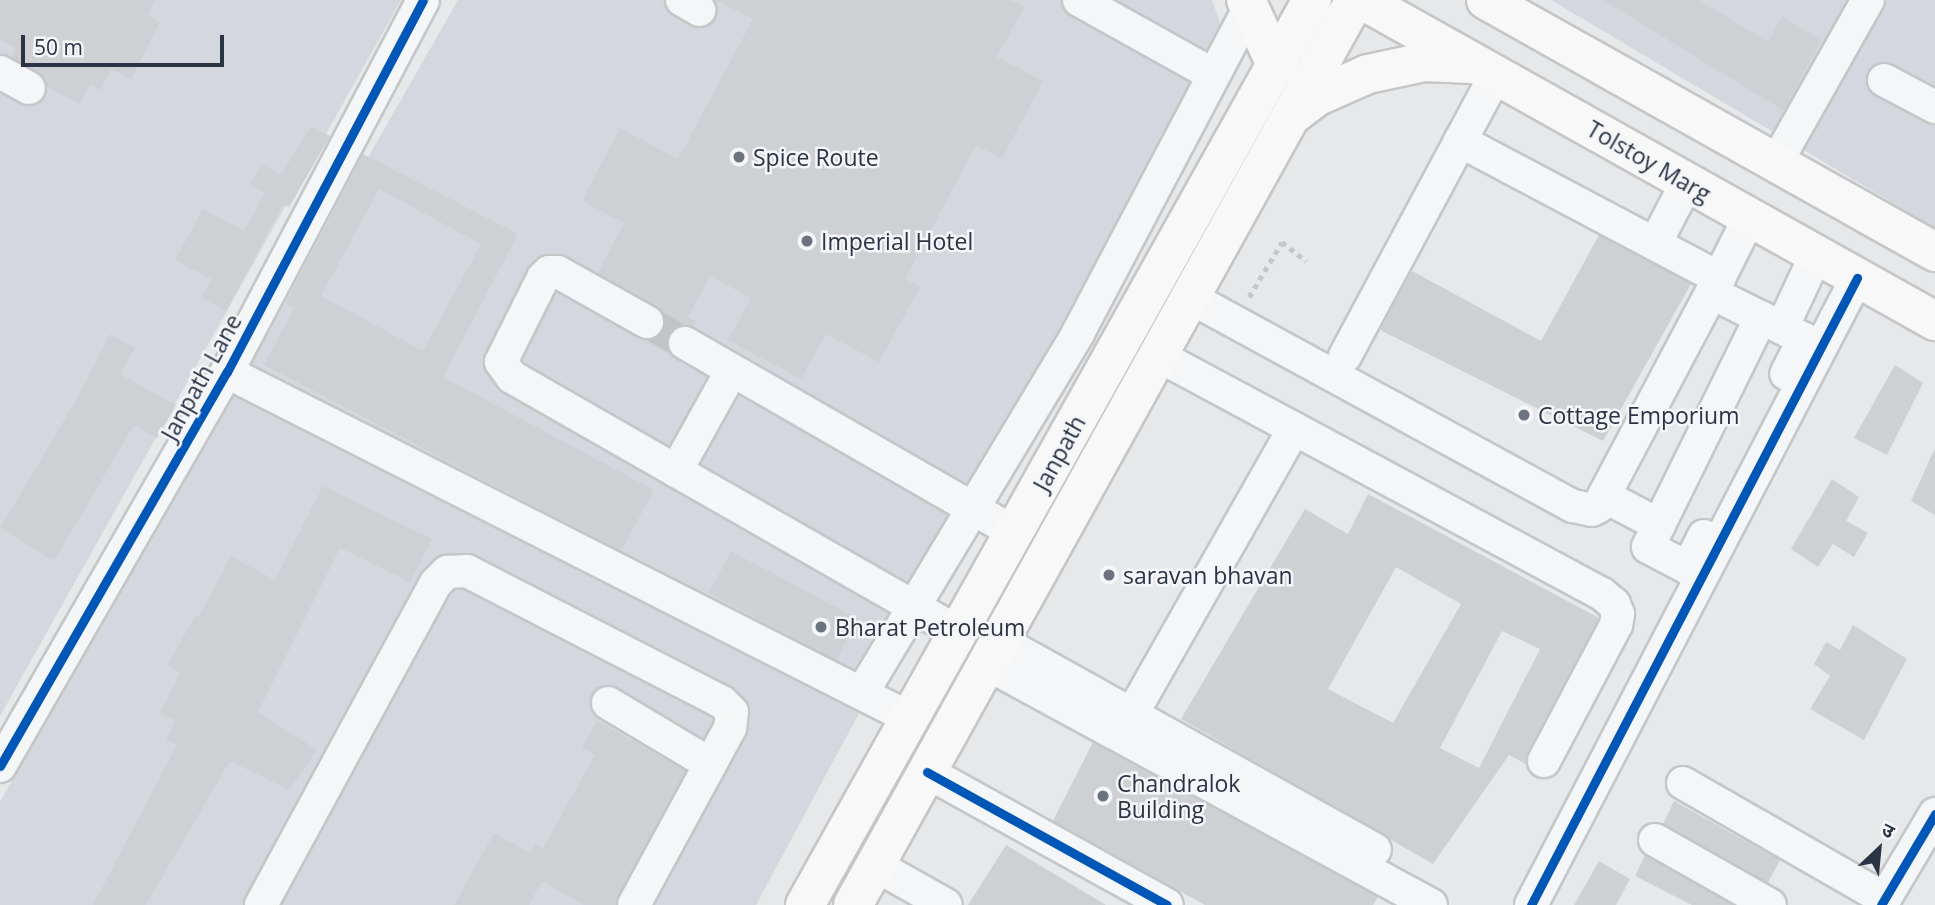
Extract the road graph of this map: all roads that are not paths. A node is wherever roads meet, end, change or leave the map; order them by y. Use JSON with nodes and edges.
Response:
{"nodes":[{"id":1,"x":423,"y":0,"type":"edge"},
{"id":2,"x":1079,"y":0,"type":"edge"},
{"id":3,"x":1312,"y":0,"type":"edge"},
{"id":4,"x":1355,"y":0,"type":"edge"},
{"id":5,"x":1362,"y":0,"type":"edge"},
{"id":6,"x":1486,"y":0,"type":"edge"},
{"id":7,"x":1868,"y":0,"type":"edge"},
{"id":8,"x":1247,"y":4,"type":"edge"},
{"id":9,"x":1276,"y":65,"type":"junction"},
{"id":10,"x":1488,"y":69,"type":"junction"},
{"id":11,"x":0,"y":72,"type":"edge"},
{"id":12,"x":1214,"y":75,"type":"junction"},
{"id":13,"x":1884,"y":80,"type":"dead end"},
{"id":14,"x":29,"y":88,"type":"dead end"},
{"id":15,"x":1935,"y":107,"type":"edge"},
{"id":16,"x":1293,"y":114,"type":"junction"},
{"id":17,"x":1460,"y":141,"type":"junction"},
{"id":18,"x":1776,"y":163,"type":"junction"},
{"id":19,"x":1687,"y":182,"type":"junction"},
{"id":20,"x":1749,"y":218,"type":"junction"},
{"id":21,"x":1655,"y":244,"type":"junction"},
{"id":22,"x":1935,"y":252,"type":"edge"},
{"id":23,"x":1816,"y":256,"type":"junction"},
{"id":24,"x":1857,"y":278,"type":"junction"},
{"id":25,"x":1716,"y":285,"type":"junction"},
{"id":26,"x":1191,"y":298,"type":"junction"},
{"id":27,"x":1935,"y":321,"type":"edge"},
{"id":28,"x":647,"y":322,"type":"tunnel mouth"},
{"id":29,"x":1772,"y":323,"type":"junction"},
{"id":30,"x":1078,"y":332,"type":"junction"},
{"id":31,"x":685,"y":342,"type":"tunnel mouth"},
{"id":32,"x":1115,"y":353,"type":"junction"},
{"id":33,"x":1159,"y":356,"type":"junction"},
{"id":34,"x":1345,"y":356,"type":"dead end"},
{"id":35,"x":732,"y":370,"type":"junction"},
{"id":36,"x":227,"y":372,"type":"junction"},
{"id":37,"x":1033,"y":408,"type":"junction"},
{"id":38,"x":1072,"y":429,"type":"junction"},
{"id":39,"x":1294,"y":429,"type":"junction"},
{"id":40,"x":676,"y":471,"type":"junction"},
{"id":41,"x":1604,"y":496,"type":"junction"},
{"id":42,"x":974,"y":508,"type":"junction"},
{"id":43,"x":1659,"y":525,"type":"junction"},
{"id":44,"x":1014,"y":532,"type":"junction"},
{"id":45,"x":914,"y":608,"type":"junction"},
{"id":46,"x":958,"y":632,"type":"junction"},
{"id":47,"x":994,"y":652,"type":"junction"},
{"id":48,"x":862,"y":693,"type":"junction"},
{"id":49,"x":608,"y":703,"type":"dead end"},
{"id":50,"x":1132,"y":715,"type":"junction"},
{"id":51,"x":910,"y":718,"type":"junction"},
{"id":52,"x":1544,"y":761,"type":"dead end"},
{"id":53,"x":710,"y":764,"type":"junction"},
{"id":54,"x":0,"y":765,"type":"edge"},
{"id":55,"x":927,"y":772,"type":"junction"},
{"id":56,"x":1683,"y":783,"type":"dead end"},
{"id":57,"x":1935,"y":814,"type":"edge"},
{"id":58,"x":1655,"y":840,"type":"dead end"},
{"id":59,"x":875,"y":865,"type":"junction"},
{"id":60,"x":1435,"y":895,"type":"edge"},
{"id":61,"x":1883,"y":902,"type":"edge"},
{"id":62,"x":261,"y":905,"type":"edge"},
{"id":63,"x":634,"y":905,"type":"edge"},
{"id":64,"x":805,"y":905,"type":"edge"},
{"id":65,"x":853,"y":905,"type":"edge"},
{"id":66,"x":946,"y":905,"type":"edge"},
{"id":67,"x":1167,"y":905,"type":"edge"},
{"id":68,"x":1531,"y":905,"type":"edge"},
{"id":69,"x":1770,"y":905,"type":"edge"}],
"edges":[{"from":1,"to":36,"type":"street","name":"Janpath Lane"},
{"from":2,"to":12,"type":"street"},
{"from":3,"to":9,"type":"main road","name":"Janpath"},
{"from":4,"to":16,"type":"main road","name":"Janpath"},
{"from":5,"to":10,"type":"main road","name":"Tolstoy Marg"},
{"from":6,"to":18,"type":"main road"},
{"from":7,"to":18,"type":"street"},
{"from":8,"to":9,"type":"main road"},
{"from":8,"to":12,"type":"street"},
{"from":9,"to":32,"type":"main road","name":"Janpath"},
{"from":10,"to":16,"type":"main road"},
{"from":10,"to":17,"type":"street"},
{"from":10,"to":19,"type":"main road","name":"Tolstoy Marg"},
{"from":11,"to":14,"type":"street"},
{"from":12,"to":30,"type":"street"},
{"from":13,"to":15,"type":"street"},
{"from":16,"to":26,"type":"main road","name":"Janpath"},
{"from":17,"to":21,"type":"street"},
{"from":17,"to":34,"type":"street"},
{"from":18,"to":22,"type":"main road"},
{"from":19,"to":20,"type":"main road","name":"Tolstoy Marg"},
{"from":19,"to":21,"type":"street"},
{"from":20,"to":23,"type":"main road","name":"Tolstoy Marg"},
{"from":20,"to":25,"type":"street"},
{"from":21,"to":25,"type":"street"},
{"from":23,"to":24,"type":"main road","name":"Tolstoy Marg"},
{"from":23,"to":29,"type":"street"},
{"from":24,"to":27,"type":"main road","name":"Tolstoy Marg"},
{"from":24,"to":68,"type":"street"},
{"from":25,"to":29,"type":"street"},
{"from":25,"to":41,"type":"street"},
{"from":26,"to":33,"type":"main road","name":"Janpath"},
{"from":26,"to":41,"type":"street"},
{"from":28,"to":40,"type":"street"},
{"from":29,"to":43,"type":"street"},
{"from":29,"to":43,"type":"street"},
{"from":30,"to":32,"type":"street"},
{"from":30,"to":37,"type":"street"},
{"from":31,"to":35,"type":"street"},
{"from":32,"to":38,"type":"main road","name":"Janpath"},
{"from":33,"to":39,"type":"street"},
{"from":33,"to":47,"type":"main road","name":"Janpath"},
{"from":35,"to":40,"type":"street"},
{"from":35,"to":42,"type":"street"},
{"from":36,"to":48,"type":"street"},
{"from":36,"to":54,"type":"street","name":"Janpath Lane"},
{"from":37,"to":38,"type":"street"},
{"from":37,"to":42,"type":"street"},
{"from":38,"to":44,"type":"main road","name":"Janpath"},
{"from":39,"to":50,"type":"street"},
{"from":39,"to":52,"type":"street"},
{"from":40,"to":45,"type":"street"},
{"from":41,"to":43,"type":"street"},
{"from":42,"to":44,"type":"street"},
{"from":42,"to":45,"type":"street"},
{"from":44,"to":46,"type":"main road","name":"Janpath"},
{"from":45,"to":46,"type":"street"},
{"from":45,"to":48,"type":"street"},
{"from":46,"to":51,"type":"main road","name":"Janpath"},
{"from":47,"to":50,"type":"street"},
{"from":47,"to":55,"type":"main road","name":"Janpath"},
{"from":47,"to":60,"type":"street"},
{"from":48,"to":51,"type":"street"},
{"from":49,"to":53,"type":"street"},
{"from":50,"to":60,"type":"street"},
{"from":51,"to":64,"type":"main road","name":"Janpath"},
{"from":53,"to":62,"type":"street"},
{"from":53,"to":63,"type":"street"},
{"from":55,"to":59,"type":"main road","name":"Janpath"},
{"from":55,"to":67,"type":"street"},
{"from":56,"to":61,"type":"street"},
{"from":57,"to":61,"type":"street"},
{"from":58,"to":69,"type":"street"},
{"from":59,"to":65,"type":"main road","name":"Janpath"},
{"from":59,"to":66,"type":"street"}]}
